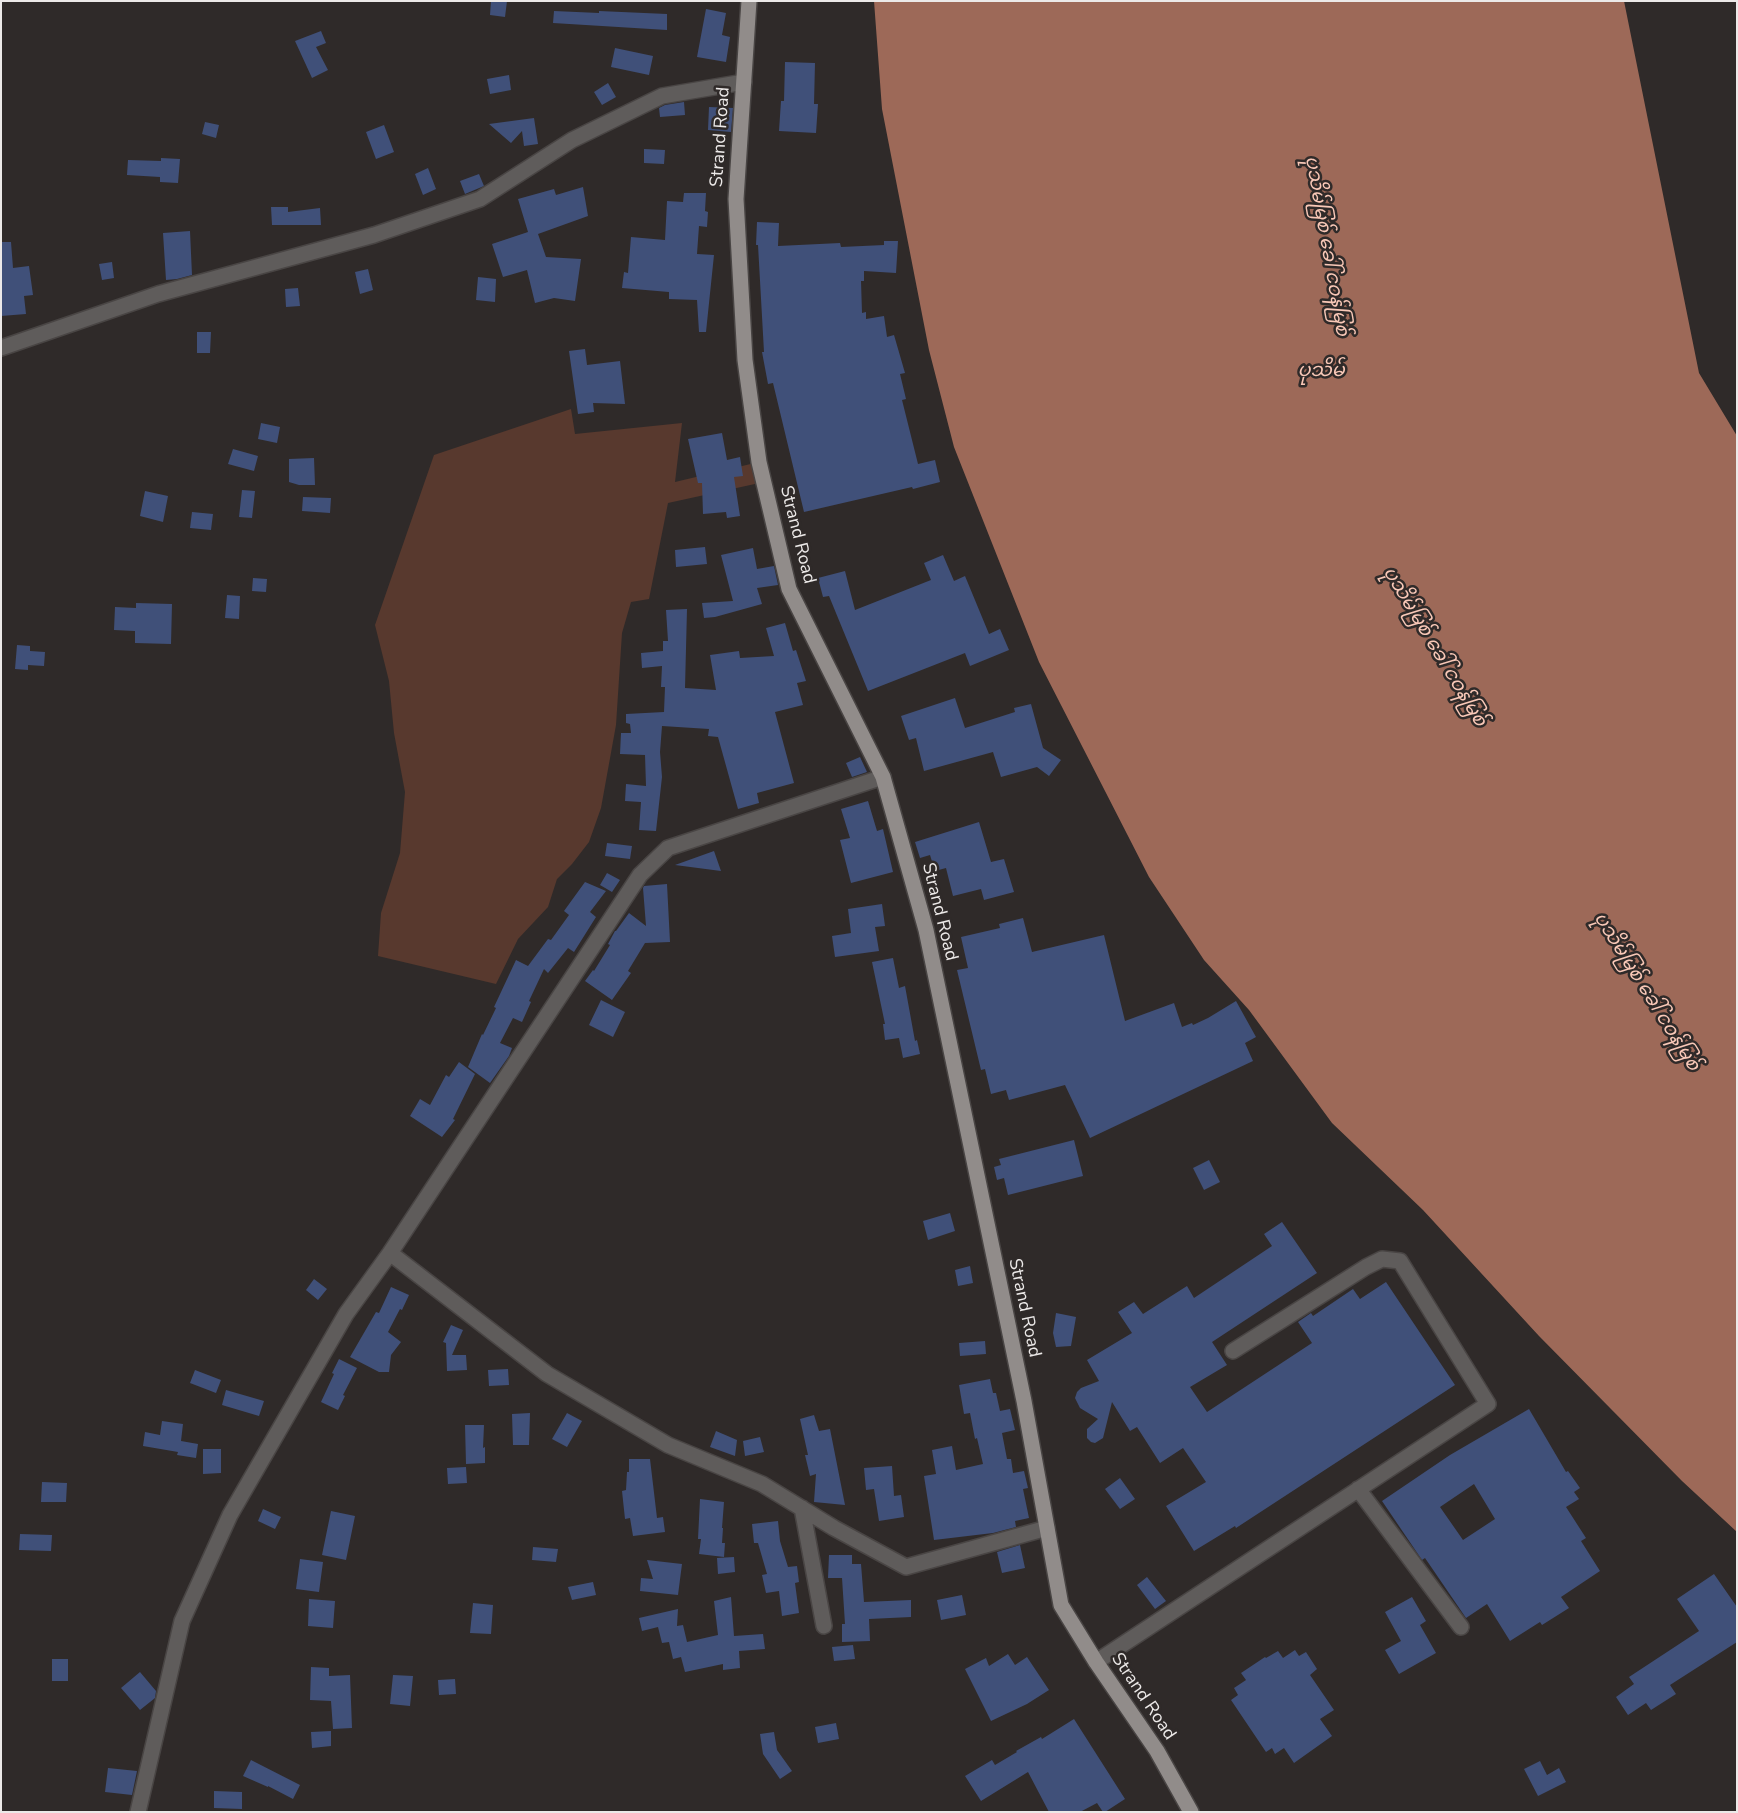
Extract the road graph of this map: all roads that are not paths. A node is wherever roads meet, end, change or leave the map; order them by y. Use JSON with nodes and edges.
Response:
{"nodes":[{"id":1,"x":750,"y":1,"type":"edge"},
{"id":2,"x":744,"y":82,"type":"junction"},
{"id":3,"x":1,"y":348,"type":"edge"},
{"id":4,"x":883,"y":776,"type":"junction"},
{"id":5,"x":390,"y":1253,"type":"junction"},
{"id":6,"x":1233,"y":1351,"type":"dead end"},
{"id":7,"x":1358,"y":1489,"type":"junction"},
{"id":8,"x":802,"y":1508,"type":"junction"},
{"id":9,"x":1047,"y":1528,"type":"junction"},
{"id":10,"x":824,"y":1626,"type":"dead end"},
{"id":11,"x":1460,"y":1627,"type":"dead end"},
{"id":12,"x":1096,"y":1662,"type":"junction"},
{"id":13,"x":138,"y":1812,"type":"edge"},
{"id":14,"x":1191,"y":1812,"type":"edge"}],
"edges":[{"from":1,"to":2,"type":"main road","name":"Strand Road"},
{"from":2,"to":3,"type":"street"},
{"from":2,"to":4,"type":"main road","name":"Strand Road"},
{"from":4,"to":5,"type":"street"},
{"from":4,"to":9,"type":"main road","name":"Strand Road"},
{"from":5,"to":8,"type":"street"},
{"from":5,"to":13,"type":"street"},
{"from":6,"to":7,"type":"street"},
{"from":7,"to":11,"type":"street"},
{"from":7,"to":12,"type":"street"},
{"from":8,"to":9,"type":"street"},
{"from":8,"to":10,"type":"street"},
{"from":9,"to":12,"type":"main road","name":"Strand Road"},
{"from":12,"to":14,"type":"main road","name":"Strand Road"}]}
